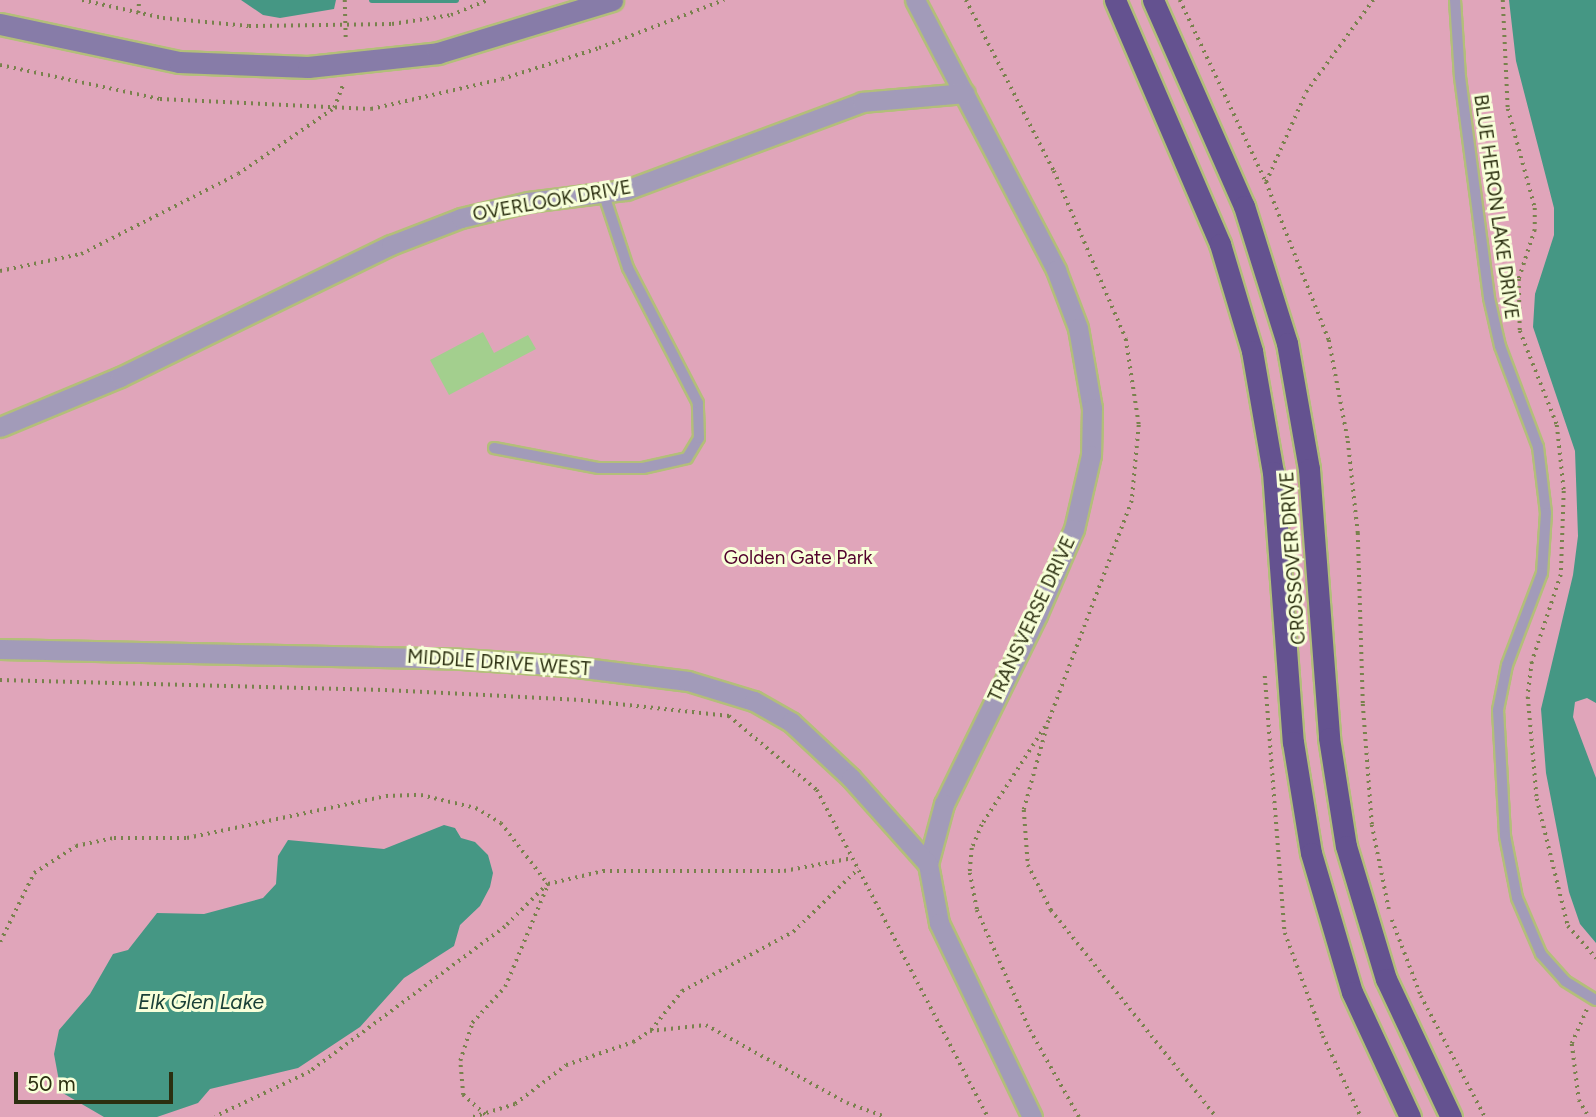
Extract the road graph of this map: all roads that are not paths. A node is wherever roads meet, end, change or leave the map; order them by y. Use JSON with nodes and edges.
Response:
{"nodes":[{"id":1,"x":612,"y":0,"type":"edge"},
{"id":2,"x":915,"y":0,"type":"edge"},
{"id":3,"x":1115,"y":0,"type":"edge"},
{"id":4,"x":1153,"y":0,"type":"edge"},
{"id":5,"x":1455,"y":0,"type":"edge"},
{"id":6,"x":0,"y":24,"type":"edge"},
{"id":7,"x":965,"y":93,"type":"junction"},
{"id":8,"x":604,"y":195,"type":"junction"},
{"id":9,"x":0,"y":427,"type":"edge"},
{"id":10,"x":494,"y":448,"type":"dead end"},
{"id":11,"x":0,"y":649,"type":"edge"},
{"id":12,"x":928,"y":864,"type":"junction"},
{"id":13,"x":1594,"y":1000,"type":"edge"},
{"id":14,"x":1032,"y":1117,"type":"edge"},
{"id":15,"x":1410,"y":1117,"type":"edge"},
{"id":16,"x":1451,"y":1117,"type":"edge"}],
"edges":[{"from":1,"to":6,"type":"street"},
{"from":2,"to":7,"type":"street","name":"TRANSVERSE DRIVE"},
{"from":3,"to":15,"type":"highway","name":"CROSSOVER DRIVE"},
{"from":4,"to":16,"type":"highway","name":"CROSSOVER DRIVE"},
{"from":5,"to":13,"type":"lane","name":"BLUE HERON LAKE DRIVE"},
{"from":7,"to":8,"type":"street","name":"OVERLOOK DRIVE"},
{"from":7,"to":12,"type":"street","name":"TRANSVERSE DRIVE"},
{"from":8,"to":9,"type":"street","name":"OVERLOOK DRIVE"},
{"from":8,"to":10,"type":"lane"},
{"from":11,"to":12,"type":"street","name":"MIDDLE DRIVE WEST"},
{"from":12,"to":14,"type":"street","name":"TRANSVERSE DRIVE"}]}
